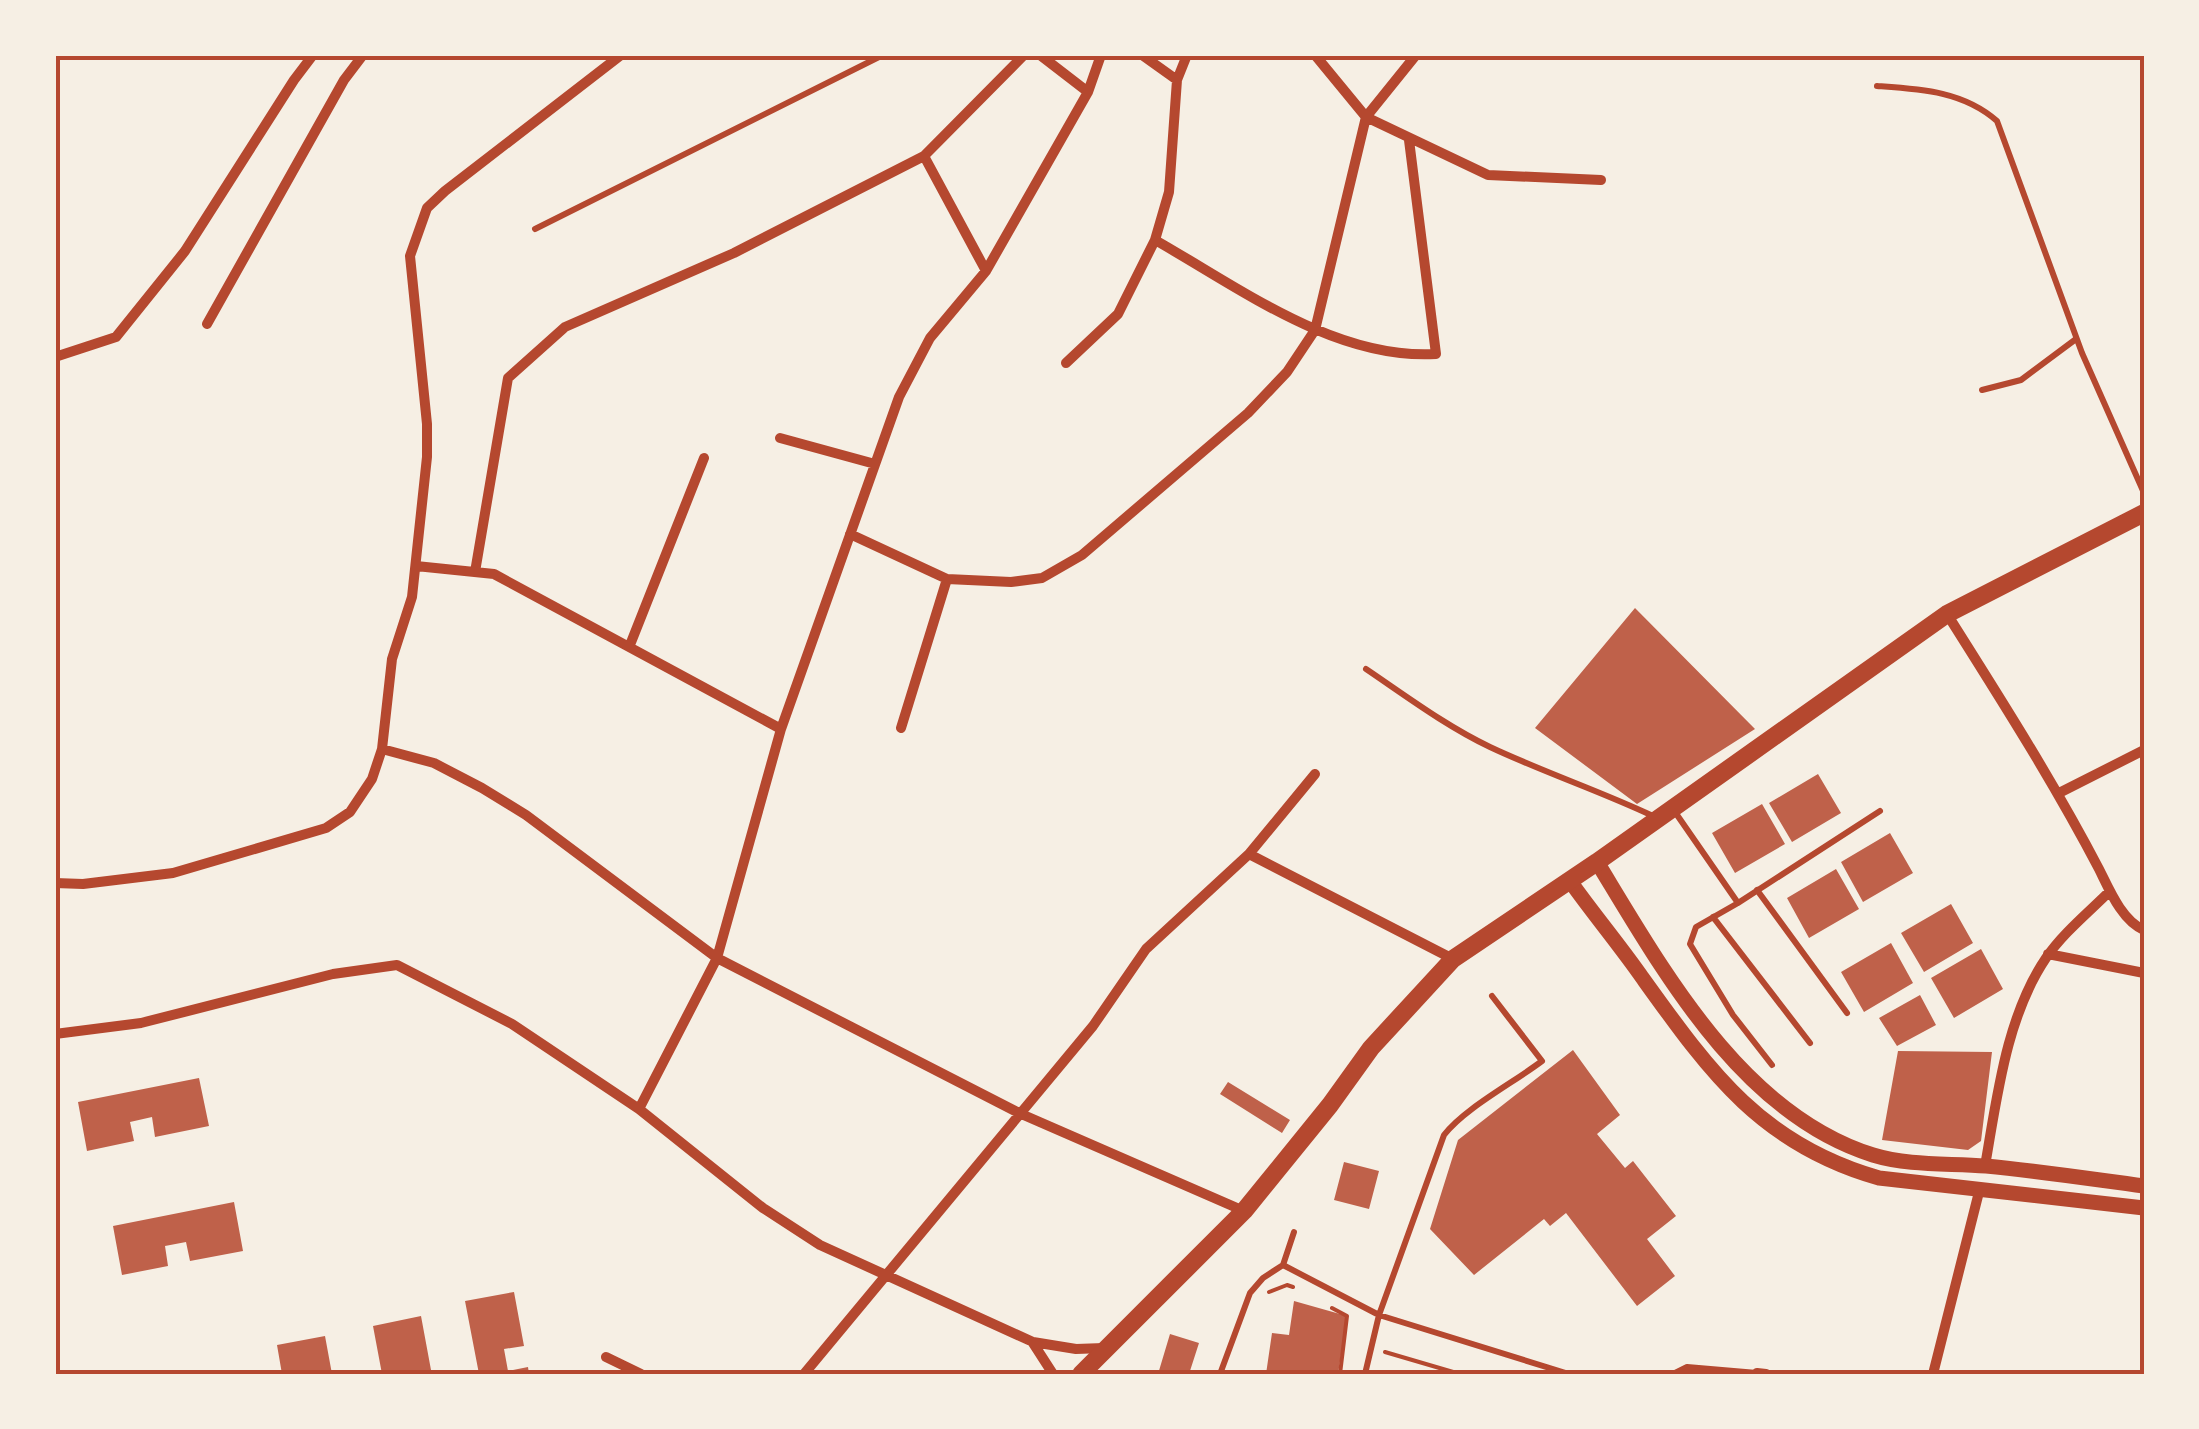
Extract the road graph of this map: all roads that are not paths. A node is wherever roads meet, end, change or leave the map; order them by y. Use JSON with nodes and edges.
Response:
{"nodes":[{"id":1,"x":314,"y":55,"type":"edge"},
{"id":2,"x":363,"y":55,"type":"edge"},
{"id":3,"x":622,"y":55,"type":"edge"},
{"id":4,"x":883,"y":55,"type":"edge"},
{"id":5,"x":1024,"y":55,"type":"edge"},
{"id":6,"x":1040,"y":55,"type":"edge"},
{"id":7,"x":1100,"y":55,"type":"edge"},
{"id":8,"x":1142,"y":55,"type":"edge"},
{"id":9,"x":1186,"y":55,"type":"edge"},
{"id":10,"x":1315,"y":55,"type":"edge"},
{"id":11,"x":1416,"y":55,"type":"edge"},
{"id":12,"x":1177,"y":80,"type":"junction"},
{"id":13,"x":1876,"y":86,"type":"dead end"},
{"id":14,"x":1088,"y":92,"type":"junction"},
{"id":15,"x":1366,"y":117,"type":"junction"},
{"id":16,"x":1408,"y":140,"type":"junction"},
{"id":17,"x":924,"y":156,"type":"junction"},
{"id":18,"x":1600,"y":180,"type":"dead end"},
{"id":19,"x":534,"y":229,"type":"dead end"},
{"id":20,"x":1155,"y":240,"type":"junction"},
{"id":21,"x":986,"y":270,"type":"junction"},
{"id":22,"x":208,"y":324,"type":"dead end"},
{"id":23,"x":1315,"y":330,"type":"junction"},
{"id":24,"x":2076,"y":338,"type":"junction"},
{"id":25,"x":55,"y":358,"type":"edge"},
{"id":26,"x":1066,"y":363,"type":"dead end"},
{"id":27,"x":1982,"y":390,"type":"dead end"},
{"id":28,"x":780,"y":438,"type":"dead end"},
{"id":29,"x":704,"y":458,"type":"dead end"},
{"id":30,"x":875,"y":464,"type":"junction"},
{"id":31,"x":2144,"y":493,"type":"edge"},
{"id":32,"x":2144,"y":514,"type":"edge"},
{"id":33,"x":850,"y":534,"type":"junction"},
{"id":34,"x":416,"y":566,"type":"junction"},
{"id":35,"x":475,"y":572,"type":"junction"},
{"id":36,"x":946,"y":579,"type":"junction"},
{"id":37,"x":1947,"y":614,"type":"junction"},
{"id":38,"x":630,"y":645,"type":"junction"},
{"id":39,"x":1366,"y":669,"type":"dead end"},
{"id":40,"x":902,"y":728,"type":"dead end"},
{"id":41,"x":781,"y":729,"type":"junction"},
{"id":42,"x":382,"y":750,"type":"junction"},
{"id":43,"x":2144,"y":750,"type":"edge"},
{"id":44,"x":1315,"y":774,"type":"dead end"},
{"id":45,"x":2059,"y":793,"type":"junction"},
{"id":46,"x":1880,"y":812,"type":"dead end"},
{"id":47,"x":1666,"y":814,"type":"junction"},
{"id":48,"x":1249,"y":854,"type":"junction"},
{"id":49,"x":1597,"y":862,"type":"junction"},
{"id":50,"x":1570,"y":881,"type":"junction"},
{"id":51,"x":55,"y":882,"type":"edge"},
{"id":52,"x":1757,"y":890,"type":"junction"},
{"id":53,"x":2110,"y":890,"type":"junction"},
{"id":54,"x":1738,"y":902,"type":"junction"},
{"id":55,"x":1713,"y":917,"type":"junction"},
{"id":56,"x":2144,"y":930,"type":"edge"},
{"id":57,"x":2048,"y":954,"type":"junction"},
{"id":58,"x":717,"y":958,"type":"junction"},
{"id":59,"x":1453,"y":959,"type":"junction"},
{"id":60,"x":2144,"y":973,"type":"edge"},
{"id":61,"x":1492,"y":996,"type":"dead end"},
{"id":62,"x":1848,"y":1013,"type":"dead end"},
{"id":63,"x":55,"y":1034,"type":"edge"},
{"id":64,"x":1810,"y":1043,"type":"dead end"},
{"id":65,"x":1772,"y":1065,"type":"dead end"},
{"id":66,"x":639,"y":1108,"type":"junction"},
{"id":67,"x":1019,"y":1113,"type":"junction"},
{"id":68,"x":1935,"y":1163,"type":"junction"},
{"id":69,"x":1985,"y":1166,"type":"junction"},
{"id":70,"x":1930,"y":1184,"type":"junction"},
{"id":71,"x":2144,"y":1186,"type":"edge"},
{"id":72,"x":1980,"y":1188,"type":"junction"},
{"id":73,"x":2144,"y":1208,"type":"edge"},
{"id":74,"x":1244,"y":1212,"type":"junction"},
{"id":75,"x":1294,"y":1232,"type":"dead end"},
{"id":76,"x":1283,"y":1265,"type":"junction"},
{"id":77,"x":886,"y":1276,"type":"junction"},
{"id":78,"x":1378,"y":1315,"type":"junction"},
{"id":79,"x":1033,"y":1342,"type":"junction"},
{"id":80,"x":1105,"y":1348,"type":"junction"},
{"id":81,"x":606,"y":1357,"type":"dead end"},
{"id":82,"x":1757,"y":1373,"type":"edge"},
{"id":83,"x":641,"y":1374,"type":"edge"},
{"id":84,"x":804,"y":1374,"type":"edge"},
{"id":85,"x":1053,"y":1374,"type":"edge"},
{"id":86,"x":1081,"y":1374,"type":"edge"},
{"id":87,"x":1220,"y":1374,"type":"edge"},
{"id":88,"x":1365,"y":1374,"type":"edge"},
{"id":89,"x":1570,"y":1374,"type":"edge"},
{"id":90,"x":1673,"y":1374,"type":"edge"},
{"id":91,"x":1766,"y":1374,"type":"edge"},
{"id":92,"x":1932,"y":1374,"type":"edge"}],
"edges":[{"from":1,"to":25,"type":"street"},
{"from":2,"to":22,"type":"street"},
{"from":3,"to":34,"type":"street"},
{"from":4,"to":19,"type":"lane"},
{"from":5,"to":17,"type":"street"},
{"from":6,"to":14,"type":"street"},
{"from":7,"to":14,"type":"street"},
{"from":8,"to":12,"type":"street"},
{"from":9,"to":12,"type":"street"},
{"from":10,"to":15,"type":"street"},
{"from":11,"to":15,"type":"street"},
{"from":12,"to":20,"type":"street"},
{"from":13,"to":24,"type":"lane"},
{"from":14,"to":21,"type":"street"},
{"from":15,"to":16,"type":"street"},
{"from":15,"to":23,"type":"street"},
{"from":16,"to":18,"type":"street"},
{"from":16,"to":23,"type":"street"},
{"from":17,"to":21,"type":"street"},
{"from":17,"to":35,"type":"street"},
{"from":20,"to":23,"type":"street"},
{"from":20,"to":26,"type":"street"},
{"from":21,"to":30,"type":"street"},
{"from":23,"to":36,"type":"street"},
{"from":24,"to":27,"type":"lane"},
{"from":24,"to":31,"type":"lane"},
{"from":28,"to":30,"type":"street"},
{"from":29,"to":38,"type":"street"},
{"from":30,"to":33,"type":"street"},
{"from":32,"to":37,"type":"main road"},
{"from":33,"to":36,"type":"street"},
{"from":33,"to":41,"type":"street"},
{"from":34,"to":35,"type":"street"},
{"from":34,"to":42,"type":"street"},
{"from":35,"to":38,"type":"street"},
{"from":36,"to":40,"type":"street"},
{"from":37,"to":45,"type":"street"},
{"from":37,"to":47,"type":"main road"},
{"from":38,"to":41,"type":"street"},
{"from":39,"to":47,"type":"lane"},
{"from":41,"to":58,"type":"street"},
{"from":42,"to":51,"type":"street"},
{"from":42,"to":58,"type":"street"},
{"from":43,"to":45,"type":"street"},
{"from":44,"to":48,"type":"street"},
{"from":45,"to":53,"type":"street"},
{"from":46,"to":52,"type":"lane"},
{"from":47,"to":49,"type":"main road"},
{"from":47,"to":54,"type":"lane"},
{"from":48,"to":59,"type":"street"},
{"from":48,"to":67,"type":"street"},
{"from":49,"to":50,"type":"main road"},
{"from":49,"to":68,"type":"street"},
{"from":50,"to":59,"type":"main road"},
{"from":50,"to":70,"type":"street"},
{"from":52,"to":54,"type":"lane"},
{"from":52,"to":62,"type":"lane"},
{"from":53,"to":56,"type":"street"},
{"from":53,"to":57,"type":"street"},
{"from":54,"to":55,"type":"lane"},
{"from":55,"to":64,"type":"lane"},
{"from":55,"to":65,"type":"lane"},
{"from":57,"to":60,"type":"street"},
{"from":57,"to":69,"type":"street"},
{"from":58,"to":66,"type":"street"},
{"from":58,"to":67,"type":"street"},
{"from":59,"to":74,"type":"main road"},
{"from":61,"to":78,"type":"lane"},
{"from":63,"to":66,"type":"street"},
{"from":66,"to":77,"type":"street"},
{"from":67,"to":74,"type":"street"},
{"from":67,"to":77,"type":"street"},
{"from":68,"to":69,"type":"street"},
{"from":68,"to":70,"type":"street"},
{"from":69,"to":71,"type":"street"},
{"from":70,"to":72,"type":"street"},
{"from":72,"to":73,"type":"street"},
{"from":72,"to":92,"type":"street"},
{"from":74,"to":80,"type":"main road"},
{"from":75,"to":76,"type":"lane"},
{"from":76,"to":78,"type":"lane"},
{"from":76,"to":87,"type":"lane"},
{"from":77,"to":79,"type":"street"},
{"from":77,"to":84,"type":"street"},
{"from":78,"to":88,"type":"lane"},
{"from":78,"to":89,"type":"lane"},
{"from":79,"to":80,"type":"street"},
{"from":79,"to":85,"type":"street"},
{"from":80,"to":86,"type":"main road"},
{"from":81,"to":83,"type":"street"},
{"from":82,"to":90,"type":"lane"},
{"from":82,"to":91,"type":"street"}]}
